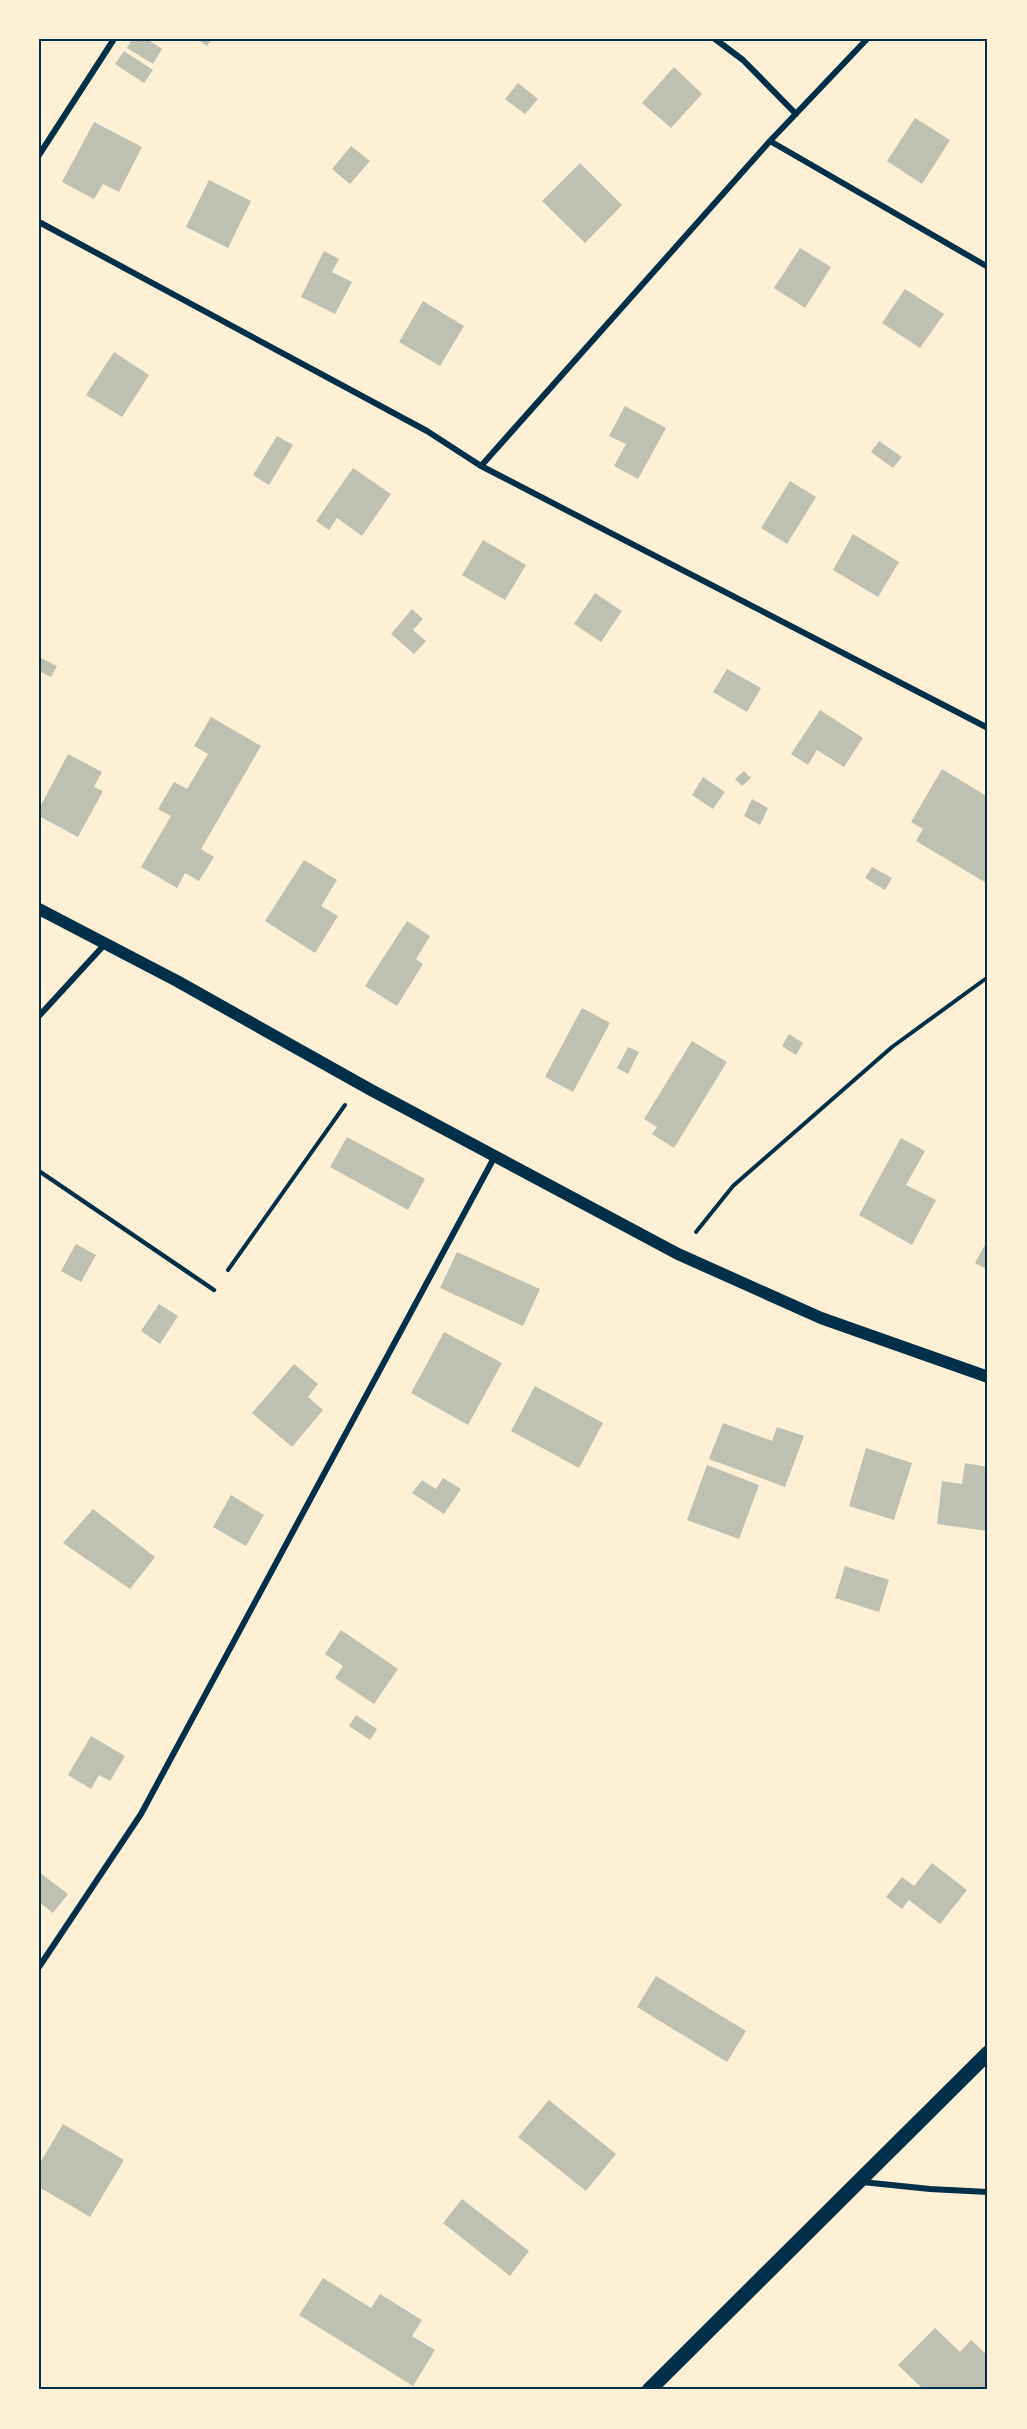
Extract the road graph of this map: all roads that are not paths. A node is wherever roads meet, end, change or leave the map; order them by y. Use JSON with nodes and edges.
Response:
{"nodes":[{"id":1,"x":114,"y":39,"type":"edge"},
{"id":2,"x":715,"y":39,"type":"edge"},
{"id":3,"x":867,"y":39,"type":"edge"},
{"id":4,"x":796,"y":114,"type":"junction"},
{"id":5,"x":770,"y":141,"type":"junction"},
{"id":6,"x":39,"y":155,"type":"edge"},
{"id":7,"x":39,"y":222,"type":"edge"},
{"id":8,"x":988,"y":267,"type":"edge"},
{"id":9,"x":481,"y":466,"type":"junction"},
{"id":10,"x":988,"y":728,"type":"edge"},
{"id":11,"x":39,"y":909,"type":"edge"},
{"id":12,"x":106,"y":944,"type":"junction"},
{"id":13,"x":39,"y":1016,"type":"edge"},
{"id":14,"x":495,"y":1156,"type":"junction"},
{"id":15,"x":39,"y":1171,"type":"edge"},
{"id":16,"x":214,"y":1290,"type":"road end"},
{"id":17,"x":988,"y":1377,"type":"edge"},
{"id":18,"x":39,"y":1966,"type":"edge"},
{"id":19,"x":988,"y":2053,"type":"edge"},
{"id":20,"x":858,"y":2181,"type":"junction"},
{"id":21,"x":988,"y":2192,"type":"edge"},
{"id":22,"x":649,"y":2390,"type":"edge"}],
"edges":[{"from":1,"to":6,"type":"street"},
{"from":2,"to":4,"type":"street"},
{"from":3,"to":4,"type":"street"},
{"from":4,"to":5,"type":"street"},
{"from":5,"to":8,"type":"street"},
{"from":5,"to":9,"type":"street"},
{"from":7,"to":9,"type":"street"},
{"from":9,"to":10,"type":"street"},
{"from":11,"to":12,"type":"main road"},
{"from":12,"to":13,"type":"street"},
{"from":12,"to":14,"type":"main road"},
{"from":14,"to":17,"type":"main road"},
{"from":14,"to":18,"type":"street"},
{"from":15,"to":16,"type":"lane"},
{"from":19,"to":20,"type":"main road"},
{"from":20,"to":21,"type":"street"},
{"from":20,"to":22,"type":"main road"}]}
